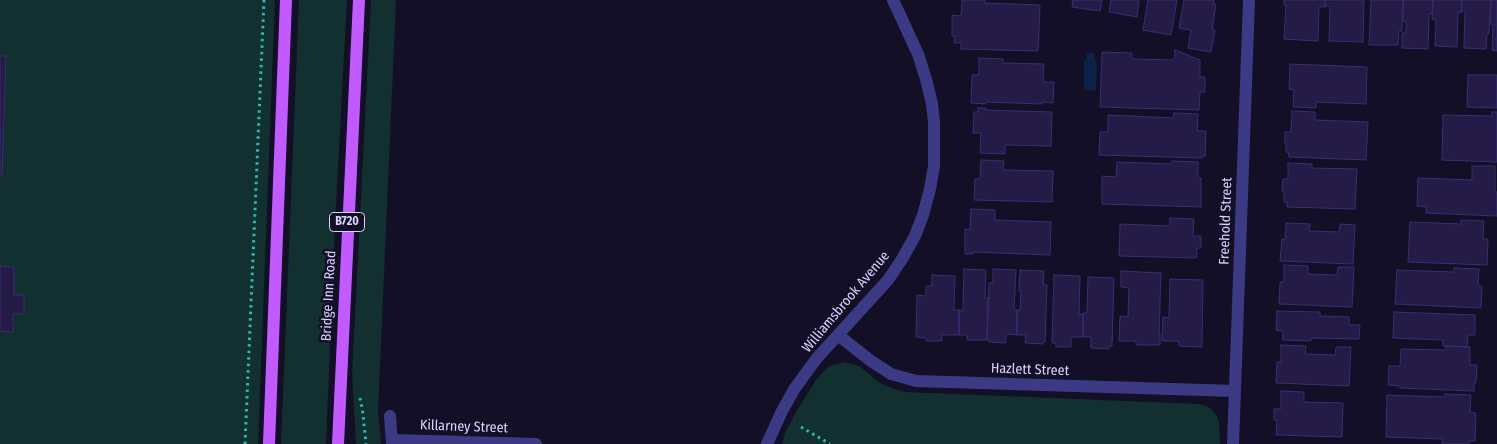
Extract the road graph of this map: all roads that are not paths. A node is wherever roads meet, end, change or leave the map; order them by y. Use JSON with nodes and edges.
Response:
{"nodes":[{"id":1,"x":286,"y":0,"type":"edge"},
{"id":2,"x":359,"y":0,"type":"edge"},
{"id":3,"x":894,"y":0,"type":"edge"},
{"id":4,"x":1249,"y":0,"type":"edge"},
{"id":5,"x":838,"y":335,"type":"junction"},
{"id":6,"x":1235,"y":391,"type":"junction"},
{"id":7,"x":390,"y":416,"type":"dead end"},
{"id":8,"x":392,"y":442,"type":"edge"},
{"id":9,"x":269,"y":444,"type":"edge"},
{"id":10,"x":338,"y":444,"type":"edge"},
{"id":11,"x":536,"y":444,"type":"edge"},
{"id":12,"x":767,"y":444,"type":"edge"},
{"id":13,"x":1233,"y":444,"type":"edge"}],
"edges":[{"from":1,"to":9,"type":"main road"},
{"from":2,"to":10,"type":"main road","name":"Bridge Inn Road","number":"B720"},
{"from":3,"to":5,"type":"street","name":"Williamsbrook Avenue"},
{"from":4,"to":6,"type":"street","name":"Freehold Street"},
{"from":5,"to":6,"type":"street","name":"Hazlett Street"},
{"from":5,"to":12,"type":"street","name":"Williamsbrook Avenue"},
{"from":6,"to":13,"type":"street","name":"Freehold Street"},
{"from":7,"to":8,"type":"street"},
{"from":8,"to":11,"type":"street","name":"Killarney Street"}]}
